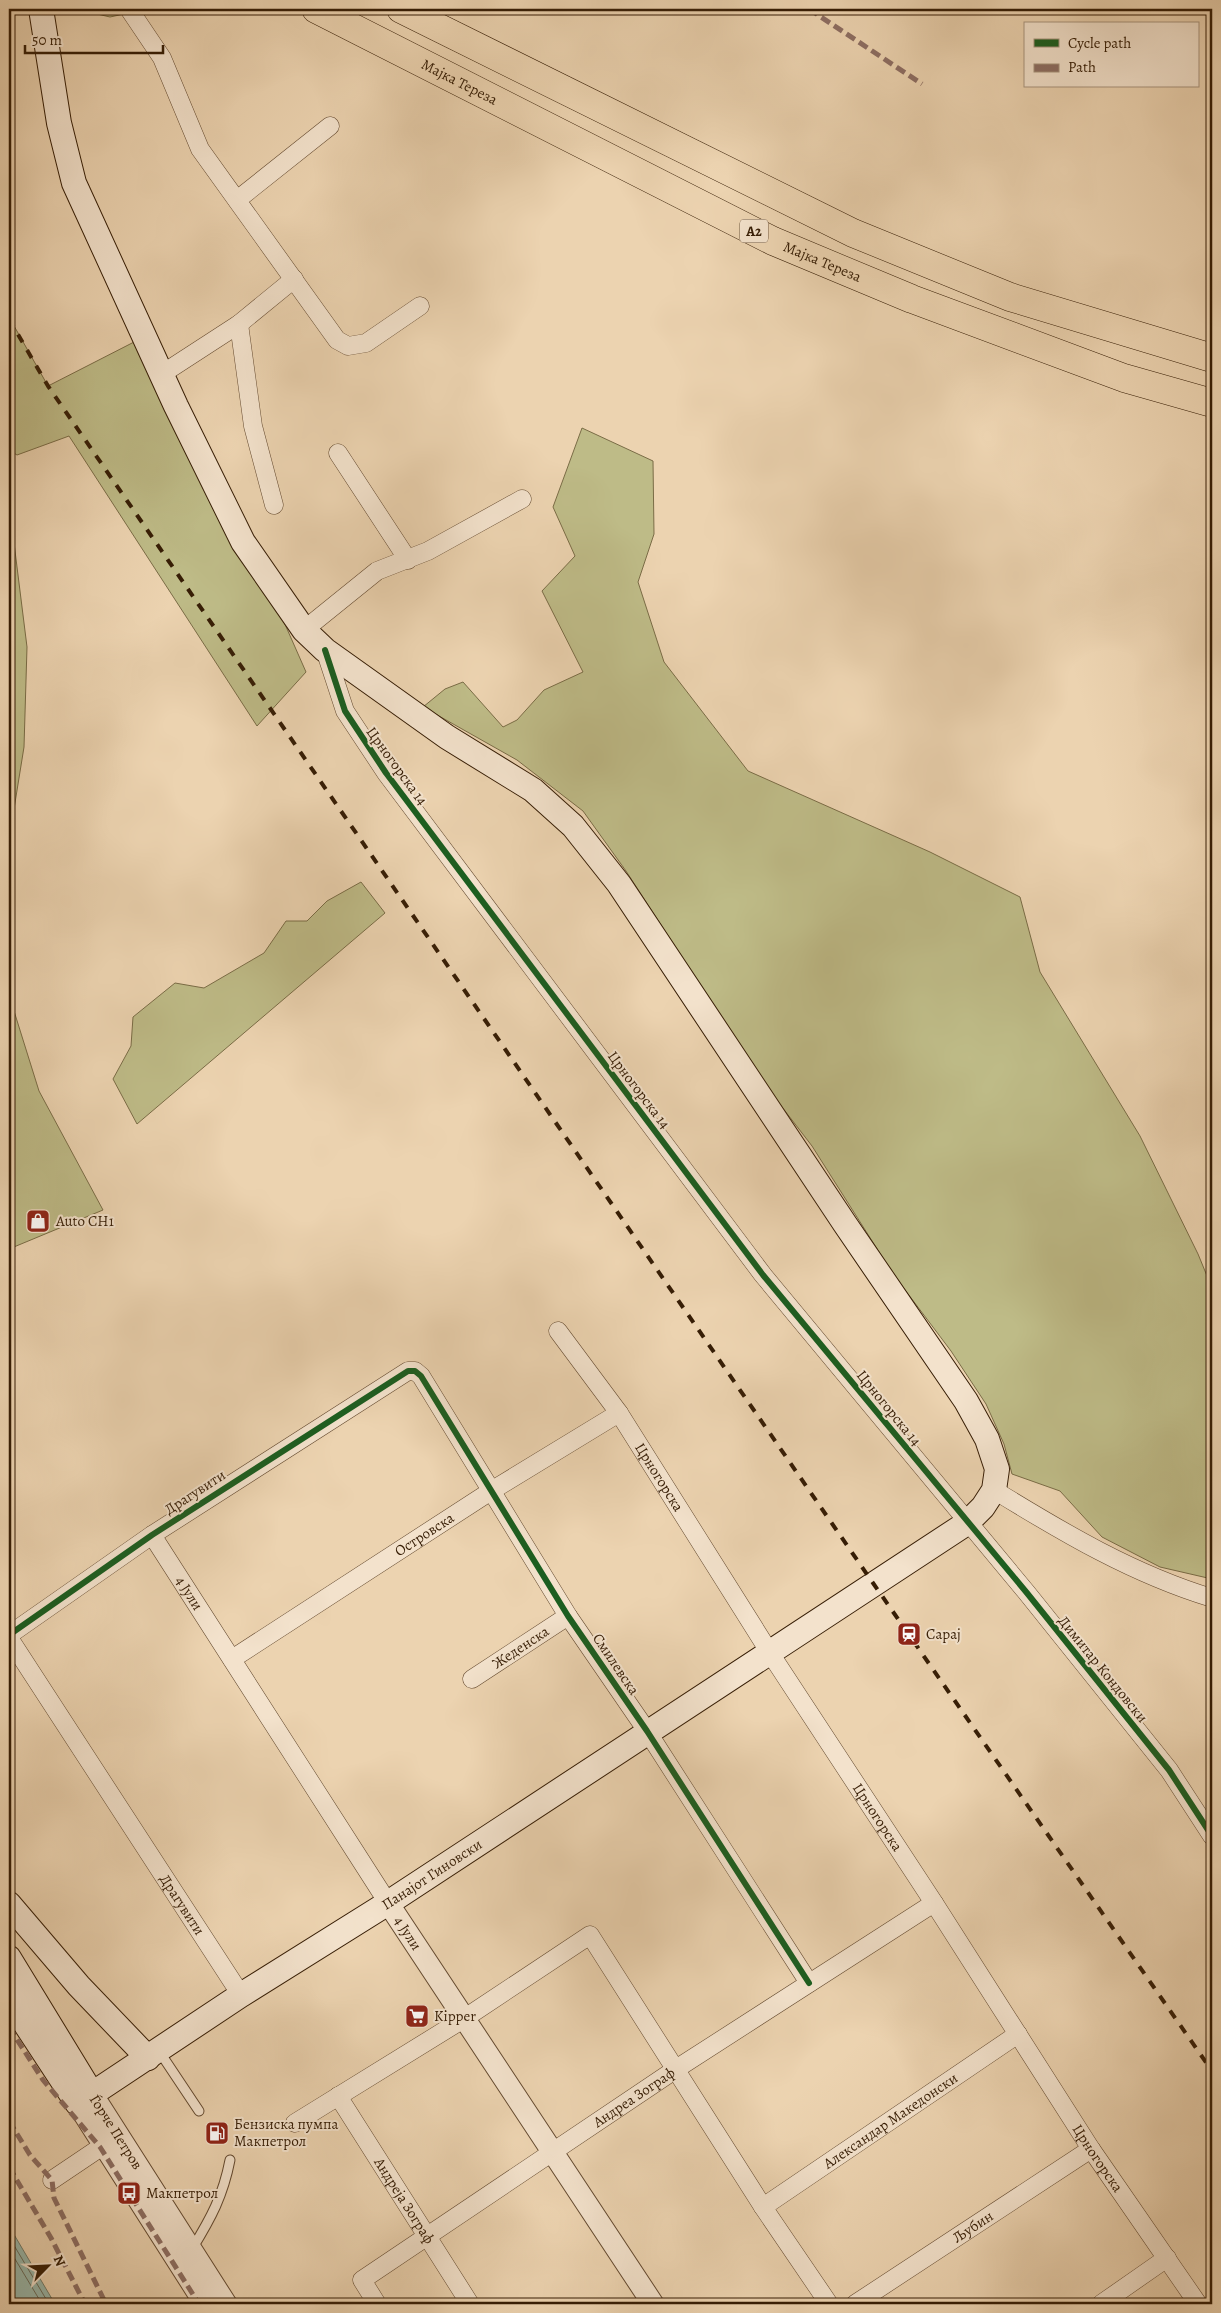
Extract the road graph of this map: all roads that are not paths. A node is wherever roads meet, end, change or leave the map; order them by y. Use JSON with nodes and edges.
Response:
{"nodes":[{"id":1,"x":41,"y":9,"type":"edge"},
{"id":2,"x":130,"y":9,"type":"edge"},
{"id":3,"x":316,"y":9,"type":"edge"},
{"id":4,"x":401,"y":9,"type":"edge"},
{"id":5,"x":330,"y":126,"type":"dead end"},
{"id":6,"x":237,"y":200,"type":"junction"},
{"id":7,"x":294,"y":279,"type":"junction"},
{"id":8,"x":420,"y":306,"type":"dead end"},
{"id":9,"x":239,"y":324,"type":"junction"},
{"id":10,"x":1212,"y":358,"type":"edge"},
{"id":11,"x":162,"y":374,"type":"junction"},
{"id":12,"x":1212,"y":403,"type":"edge"},
{"id":13,"x":338,"y":453,"type":"dead end"},
{"id":14,"x":522,"y":499,"type":"dead end"},
{"id":15,"x":274,"y":505,"type":"dead end"},
{"id":16,"x":408,"y":560,"type":"junction"},
{"id":17,"x":304,"y":630,"type":"junction"},
{"id":18,"x":325,"y":650,"type":"junction"},
{"id":19,"x":558,"y":1331,"type":"dead end"},
{"id":20,"x":400,"y":1376,"type":"joint"},
{"id":21,"x":619,"y":1413,"type":"junction"},
{"id":22,"x":994,"y":1490,"type":"junction"},
{"id":23,"x":492,"y":1491,"type":"junction"},
{"id":24,"x":967,"y":1523,"type":"junction"},
{"id":25,"x":152,"y":1534,"type":"junction"},
{"id":26,"x":1212,"y":1598,"type":"edge"},
{"id":27,"x":568,"y":1616,"type":"junction"},
{"id":28,"x":9,"y":1637,"type":"edge"},
{"id":29,"x":770,"y":1653,"type":"junction"},
{"id":30,"x":232,"y":1660,"type":"junction"},
{"id":31,"x":472,"y":1679,"type":"dead end"},
{"id":32,"x":647,"y":1732,"type":"junction"},
{"id":33,"x":1212,"y":1836,"type":"edge"},
{"id":34,"x":388,"y":1903,"type":"junction"},
{"id":35,"x":934,"y":1903,"type":"junction"},
{"id":36,"x":9,"y":1904,"type":"edge"},
{"id":37,"x":9,"y":1958,"type":"edge"},
{"id":38,"x":809,"y":1983,"type":"junction"},
{"id":39,"x":241,"y":1995,"type":"junction"},
{"id":40,"x":9,"y":1999,"type":"edge"},
{"id":41,"x":9,"y":2012,"type":"edge"},
{"id":42,"x":465,"y":2018,"type":"junction"},
{"id":43,"x":28,"y":2031,"type":"junction"},
{"id":44,"x":1018,"y":2034,"type":"junction"},
{"id":45,"x":154,"y":2054,"type":"junction"},
{"id":46,"x":676,"y":2068,"type":"junction"},
{"id":47,"x":338,"y":2096,"type":"junction"},
{"id":48,"x":84,"y":2099,"type":"junction"},
{"id":49,"x":199,"y":2111,"type":"dead end"},
{"id":50,"x":295,"y":2123,"type":"dead end"},
{"id":51,"x":104,"y":2145,"type":"junction"},
{"id":52,"x":1091,"y":2150,"type":"junction"},
{"id":53,"x":554,"y":2151,"type":"junction"},
{"id":54,"x":230,"y":2160,"type":"dead end"},
{"id":55,"x":52,"y":2180,"type":"dead end"},
{"id":56,"x":763,"y":2207,"type":"junction"},
{"id":57,"x":426,"y":2235,"type":"junction"},
{"id":58,"x":190,"y":2252,"type":"junction"},
{"id":59,"x":1167,"y":2258,"type":"junction"},
{"id":60,"x":205,"y":2304,"type":"edge"},
{"id":61,"x":226,"y":2304,"type":"edge"},
{"id":62,"x":377,"y":2304,"type":"edge"},
{"id":63,"x":470,"y":2304,"type":"edge"},
{"id":64,"x":653,"y":2304,"type":"edge"},
{"id":65,"x":829,"y":2304,"type":"edge"},
{"id":66,"x":855,"y":2304,"type":"edge"},
{"id":67,"x":1101,"y":2304,"type":"edge"},
{"id":68,"x":1198,"y":2304,"type":"edge"}],
"edges":[{"from":1,"to":11,"type":"main road"},
{"from":2,"to":6,"type":"street"},
{"from":3,"to":12,"type":"highway","name":"Мајка Тереза","number":"A2"},
{"from":4,"to":10,"type":"highway"},
{"from":5,"to":6,"type":"street"},
{"from":6,"to":7,"type":"street"},
{"from":7,"to":8,"type":"street"},
{"from":7,"to":9,"type":"street"},
{"from":9,"to":11,"type":"street"},
{"from":9,"to":15,"type":"street"},
{"from":11,"to":17,"type":"main road"},
{"from":13,"to":16,"type":"street"},
{"from":14,"to":16,"type":"street"},
{"from":16,"to":17,"type":"street"},
{"from":17,"to":18,"type":"main road"},
{"from":18,"to":22,"type":"main road"},
{"from":18,"to":24,"type":"street","name":"Црногорска 14"},
{"from":19,"to":21,"type":"street","name":"Црногорска"},
{"from":20,"to":23,"type":"street","name":"Смилевска"},
{"from":20,"to":25,"type":"street","name":"Драгувити"},
{"from":21,"to":23,"type":"street","name":"Островска"},
{"from":21,"to":29,"type":"street","name":"Црногорска"},
{"from":22,"to":24,"type":"main road","name":"Панајот Гиновски"},
{"from":22,"to":26,"type":"street"},
{"from":23,"to":27,"type":"street","name":"Смилевска"},
{"from":23,"to":30,"type":"street","name":"Островска"},
{"from":24,"to":29,"type":"main road","name":"Панајот Гиновски"},
{"from":24,"to":33,"type":"street","name":"Димитар Кондовски"},
{"from":25,"to":28,"type":"street","name":"Драгувити"},
{"from":25,"to":30,"type":"street","name":"4 Јули"},
{"from":27,"to":31,"type":"street","name":"Жеденска"},
{"from":27,"to":32,"type":"street","name":"Смилевска"},
{"from":28,"to":39,"type":"street","name":"Драгувити"},
{"from":29,"to":32,"type":"main road","name":"Панајот Гиновски"},
{"from":29,"to":35,"type":"street","name":"Црногорска"},
{"from":30,"to":34,"type":"street","name":"4 Јули"},
{"from":32,"to":34,"type":"main road","name":"Панајот Гиновски"},
{"from":32,"to":38,"type":"street","name":"Смилевска"},
{"from":34,"to":39,"type":"main road","name":"Панајот Гиновски"},
{"from":34,"to":42,"type":"street","name":"4 Јули"},
{"from":35,"to":38,"type":"street","name":"Андреа Зограф"},
{"from":35,"to":44,"type":"street","name":"Црногорска"},
{"from":36,"to":45,"type":"main road"},
{"from":37,"to":48,"type":"main road","name":"Ѓорче Петров"},
{"from":38,"to":46,"type":"street","name":"Андреа Зограф"},
{"from":39,"to":45,"type":"main road","name":"Панајот Гиновски"},
{"from":40,"to":43,"type":"main road","name":"Ѓорче Петров"},
{"from":41,"to":43,"type":"main road"},
{"from":42,"to":46,"type":"street"},
{"from":42,"to":47,"type":"street"},
{"from":42,"to":53,"type":"street","name":"4 Јули"},
{"from":43,"to":48,"type":"main road","name":"Ѓорче Петров"},
{"from":44,"to":52,"type":"street","name":"Црногорска"},
{"from":44,"to":56,"type":"street","name":"Александар Македонски"},
{"from":45,"to":48,"type":"main road","name":"Панајот Гиновски"},
{"from":45,"to":49,"type":"lane"},
{"from":46,"to":53,"type":"street","name":"Андреа Зограф"},
{"from":46,"to":56,"type":"street"},
{"from":47,"to":50,"type":"street"},
{"from":47,"to":57,"type":"street","name":"Андреја Зограф"},
{"from":48,"to":51,"type":"street","name":"Ѓорче Петров"},
{"from":48,"to":58,"type":"street","name":"Ѓорче Петров"},
{"from":51,"to":55,"type":"street"},
{"from":51,"to":60,"type":"street","name":"Ѓорче Петров"},
{"from":52,"to":59,"type":"street","name":"Црногорска"},
{"from":52,"to":66,"type":"street","name":"Љубин"},
{"from":53,"to":57,"type":"street","name":"Андреа Зограф"},
{"from":53,"to":64,"type":"street","name":"4 Јули"},
{"from":54,"to":58,"type":"lane"},
{"from":56,"to":65,"type":"street"},
{"from":57,"to":62,"type":"street","name":"Андреа Зограф"},
{"from":57,"to":63,"type":"street","name":"Андреја Зограф"},
{"from":58,"to":61,"type":"street","name":"Ѓорче Петров"},
{"from":59,"to":67,"type":"street"},
{"from":59,"to":68,"type":"street","name":"Црногорска"}]}
